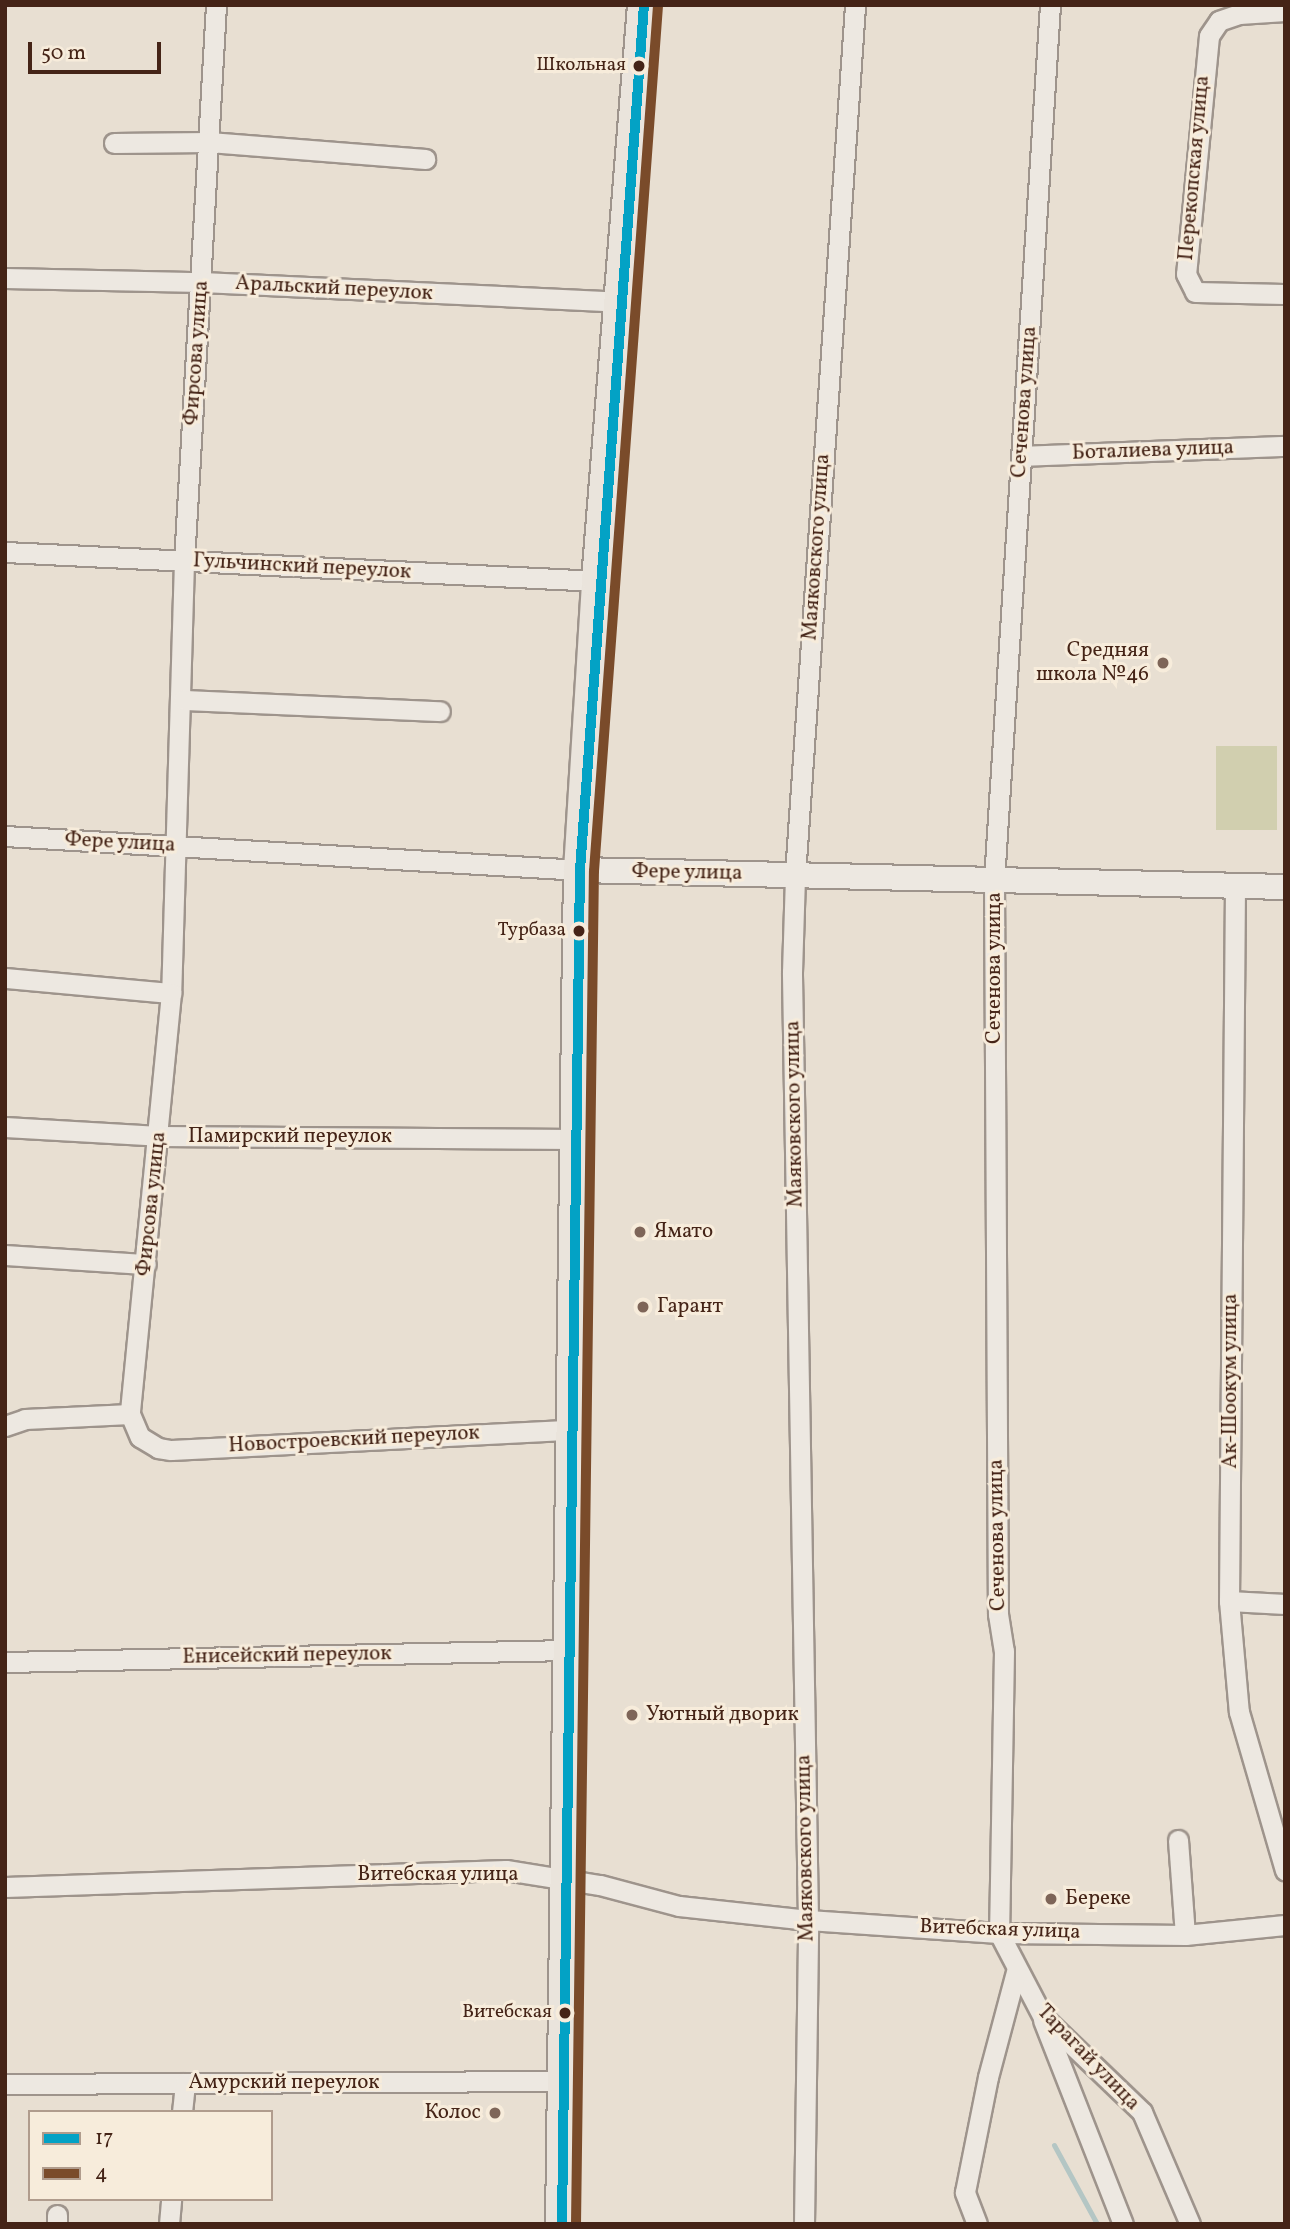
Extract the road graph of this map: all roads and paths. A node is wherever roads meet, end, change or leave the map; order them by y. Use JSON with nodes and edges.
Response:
{"nodes":[{"id":1,"x":216,"y":5,"type":"edge"},
{"id":2,"x":625,"y":5,"type":"edge"},
{"id":3,"x":855,"y":5,"type":"edge"},
{"id":4,"x":1050,"y":5,"type":"edge"},
{"id":5,"x":644,"y":6,"type":"edge"},
{"id":6,"x":1285,"y":11,"type":"edge"},
{"id":7,"x":209,"y":142,"type":"junction"},
{"id":8,"x":114,"y":143,"type":"dead end"},
{"id":9,"x":425,"y":159,"type":"dead end"},
{"id":10,"x":5,"y":278,"type":"edge"},
{"id":11,"x":202,"y":282,"type":"junction"},
{"id":12,"x":1285,"y":294,"type":"edge"},
{"id":13,"x":620,"y":302,"type":"junction"},
{"id":14,"x":1285,"y":446,"type":"edge"},
{"id":15,"x":1022,"y":456,"type":"junction"},
{"id":16,"x":5,"y":552,"type":"edge"},
{"id":17,"x":184,"y":561,"type":"junction"},
{"id":18,"x":598,"y":581,"type":"junction"},
{"id":19,"x":183,"y":700,"type":"junction"},
{"id":20,"x":440,"y":711,"type":"dead end"},
{"id":21,"x":5,"y":836,"type":"edge"},
{"id":22,"x":178,"y":846,"type":"junction"},
{"id":23,"x":580,"y":870,"type":"junction"},
{"id":24,"x":795,"y":875,"type":"junction"},
{"id":25,"x":995,"y":881,"type":"junction"},
{"id":26,"x":1235,"y":886,"type":"junction"},
{"id":27,"x":1285,"y":887,"type":"edge"},
{"id":28,"x":5,"y":978,"type":"edge"},
{"id":29,"x":170,"y":993,"type":"junction"},
{"id":30,"x":5,"y":1126,"type":"edge"},
{"id":31,"x":159,"y":1136,"type":"junction"},
{"id":32,"x":574,"y":1139,"type":"junction"},
{"id":33,"x":5,"y":1255,"type":"edge"},
{"id":34,"x":146,"y":1264,"type":"junction"},
{"id":35,"x":130,"y":1414,"type":"junction"},
{"id":36,"x":5,"y":1426,"type":"edge"},
{"id":37,"x":571,"y":1430,"type":"junction"},
{"id":38,"x":1229,"y":1601,"type":"junction"},
{"id":39,"x":1285,"y":1604,"type":"edge"},
{"id":40,"x":568,"y":1650,"type":"junction"},
{"id":41,"x":5,"y":1662,"type":"edge"},
{"id":42,"x":1178,"y":1840,"type":"dead end"},
{"id":43,"x":1285,"y":1870,"type":"edge"},
{"id":44,"x":565,"y":1878,"type":"junction"},
{"id":45,"x":5,"y":1887,"type":"edge"},
{"id":46,"x":808,"y":1920,"type":"junction"},
{"id":47,"x":1285,"y":1925,"type":"edge"},
{"id":48,"x":999,"y":1933,"type":"junction"},
{"id":49,"x":1185,"y":1935,"type":"junction"},
{"id":50,"x":1016,"y":1972,"type":"junction"},
{"id":51,"x":1043,"y":2017,"type":"junction"},
{"id":52,"x":563,"y":2081,"type":"junction"},
{"id":53,"x":185,"y":2083,"type":"junction"},
{"id":54,"x":5,"y":2084,"type":"edge"},
{"id":55,"x":182,"y":2110,"type":"edge"},
{"id":56,"x":172,"y":2201,"type":"edge"},
{"id":57,"x":169,"y":2224,"type":"edge"},
{"id":58,"x":562,"y":2224,"type":"edge"},
{"id":59,"x":804,"y":2224,"type":"edge"},
{"id":60,"x":977,"y":2224,"type":"edge"},
{"id":61,"x":1123,"y":2224,"type":"edge"},
{"id":62,"x":1190,"y":2224,"type":"edge"}],
"edges":[{"from":1,"to":7,"type":"street","name":"Фирсова улица"},
{"from":2,"to":5,"type":"street"},
{"from":3,"to":24,"type":"street","name":"Маяковского улица"},
{"from":4,"to":15,"type":"street","name":"Сеченова улица"},
{"from":5,"to":13,"type":"main road"},
{"from":6,"to":12,"type":"street","name":"Перекопская улица"},
{"from":7,"to":8,"type":"street"},
{"from":7,"to":9,"type":"street"},
{"from":7,"to":11,"type":"street","name":"Фирсова улица"},
{"from":10,"to":11,"type":"street","name":"Аральский переулок"},
{"from":11,"to":13,"type":"street","name":"Аральский переулок"},
{"from":11,"to":17,"type":"street","name":"Фирсова улица"},
{"from":13,"to":18,"type":"main road"},
{"from":14,"to":15,"type":"street","name":"Боталиева улица"},
{"from":15,"to":25,"type":"street","name":"Сеченова улица"},
{"from":16,"to":17,"type":"street","name":"Гульчинский переулок"},
{"from":17,"to":18,"type":"street","name":"Гульчинский переулок"},
{"from":17,"to":19,"type":"street","name":"Фирсова улица"},
{"from":18,"to":23,"type":"main road"},
{"from":19,"to":20,"type":"street"},
{"from":19,"to":22,"type":"street","name":"Фирсова улица"},
{"from":21,"to":22,"type":"street","name":"Фере улица"},
{"from":22,"to":23,"type":"street","name":"Фере улица"},
{"from":22,"to":29,"type":"street","name":"Фирсова улица"},
{"from":23,"to":24,"type":"street","name":"Фере улица"},
{"from":23,"to":32,"type":"main road"},
{"from":24,"to":25,"type":"street","name":"Фере улица"},
{"from":24,"to":46,"type":"street","name":"Маяковского улица"},
{"from":25,"to":26,"type":"street","name":"Фере улица"},
{"from":25,"to":48,"type":"street","name":"Сеченова улица"},
{"from":26,"to":27,"type":"street","name":"Фере улица"},
{"from":26,"to":38,"type":"street","name":"Ак-Шоокум улица"},
{"from":28,"to":29,"type":"street"},
{"from":29,"to":31,"type":"street","name":"Фирсова улица"},
{"from":30,"to":31,"type":"street","name":"Памирский переулок"},
{"from":31,"to":32,"type":"street","name":"Памирский переулок"},
{"from":31,"to":34,"type":"street","name":"Фирсова улица"},
{"from":32,"to":37,"type":"main road"},
{"from":33,"to":34,"type":"street"},
{"from":34,"to":35,"type":"street","name":"Фирсова улица"},
{"from":35,"to":36,"type":"street"},
{"from":35,"to":37,"type":"street","name":"Новостроевский переулок"},
{"from":37,"to":40,"type":"main road"},
{"from":38,"to":39,"type":"street"},
{"from":38,"to":43,"type":"street","name":"Ак-Шоокум улица"},
{"from":40,"to":41,"type":"street","name":"Енисейский переулок"},
{"from":40,"to":44,"type":"main road"},
{"from":42,"to":49,"type":"street"},
{"from":44,"to":45,"type":"street","name":"Витебская улица"},
{"from":44,"to":46,"type":"street","name":"Витебская улица"},
{"from":44,"to":52,"type":"main road"},
{"from":46,"to":48,"type":"street","name":"Витебская улица"},
{"from":46,"to":59,"type":"street","name":"Маяковского улица"},
{"from":47,"to":49,"type":"street","name":"Витебская улица"},
{"from":48,"to":49,"type":"street","name":"Витебская улица"},
{"from":48,"to":50,"type":"street","name":"Тарагай улица"},
{"from":50,"to":51,"type":"street","name":"Тарагай улица"},
{"from":50,"to":60,"type":"street"},
{"from":51,"to":61,"type":"street"},
{"from":51,"to":62,"type":"street","name":"Тарагай улица"},
{"from":52,"to":53,"type":"street","name":"Амурский переулок"},
{"from":52,"to":58,"type":"main road"},
{"from":53,"to":54,"type":"street","name":"Амурский переулок"},
{"from":53,"to":55,"type":"street"},
{"from":56,"to":57,"type":"street"}]}
